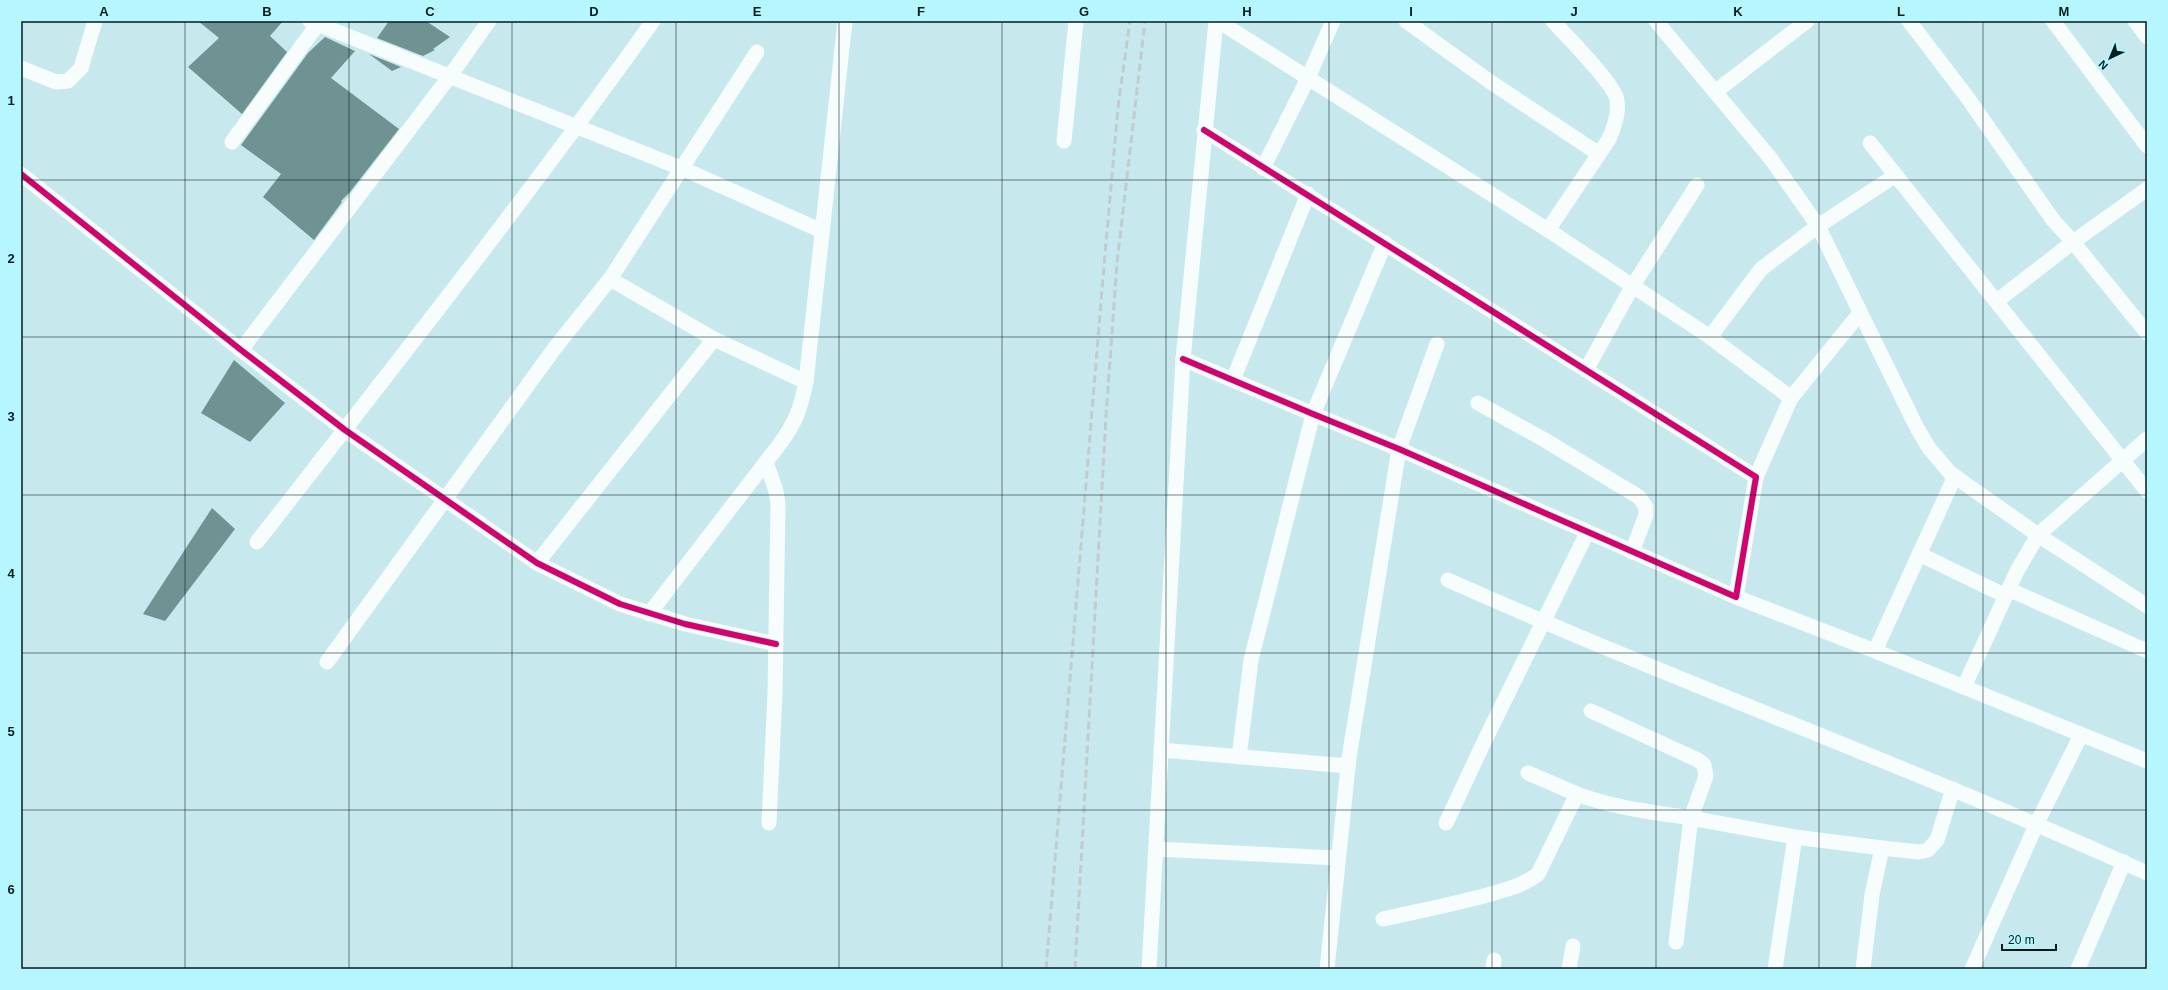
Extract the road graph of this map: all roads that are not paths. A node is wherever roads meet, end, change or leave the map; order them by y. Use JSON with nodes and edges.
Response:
{"nodes":[{"id":1,"x":95,"y":21,"type":"edge"},
{"id":2,"x":489,"y":21,"type":"edge"},
{"id":3,"x":654,"y":21,"type":"edge"},
{"id":4,"x":845,"y":21,"type":"edge"},
{"id":5,"x":1076,"y":21,"type":"edge"},
{"id":6,"x":1217,"y":21,"type":"edge"},
{"id":7,"x":1333,"y":21,"type":"edge"},
{"id":8,"x":1406,"y":21,"type":"edge"},
{"id":9,"x":1553,"y":21,"type":"edge"},
{"id":10,"x":1656,"y":21,"type":"edge"},
{"id":11,"x":1807,"y":21,"type":"edge"},
{"id":12,"x":1909,"y":21,"type":"edge"},
{"id":13,"x":2053,"y":21,"type":"edge"},
{"id":14,"x":2135,"y":21,"type":"edge"},
{"id":15,"x":317,"y":22,"type":"edge"},
{"id":16,"x":2147,"y":37,"type":"edge"},
{"id":17,"x":757,"y":52,"type":"dead end"},
{"id":18,"x":21,"y":68,"type":"edge"},
{"id":19,"x":450,"y":76,"type":"junction"},
{"id":20,"x":1308,"y":78,"type":"junction"},
{"id":21,"x":1716,"y":92,"type":"junction"},
{"id":22,"x":578,"y":127,"type":"junction"},
{"id":23,"x":1204,"y":130,"type":"junction"},
{"id":24,"x":1064,"y":141,"type":"dead end"},
{"id":25,"x":232,"y":142,"type":"dead end"},
{"id":26,"x":1870,"y":143,"type":"dead end"},
{"id":27,"x":2147,"y":146,"type":"edge"},
{"id":28,"x":1599,"y":154,"type":"junction"},
{"id":29,"x":681,"y":168,"type":"junction"},
{"id":30,"x":1262,"y":168,"type":"junction"},
{"id":31,"x":21,"y":174,"type":"edge"},
{"id":32,"x":1896,"y":175,"type":"junction"},
{"id":33,"x":1697,"y":184,"type":"dead end"},
{"id":34,"x":2147,"y":189,"type":"edge"},
{"id":35,"x":1308,"y":194,"type":"junction"},
{"id":36,"x":1818,"y":226,"type":"junction"},
{"id":37,"x":1548,"y":230,"type":"junction"},
{"id":38,"x":822,"y":231,"type":"junction"},
{"id":39,"x":2073,"y":242,"type":"junction"},
{"id":40,"x":1385,"y":243,"type":"junction"},
{"id":41,"x":610,"y":279,"type":"junction"},
{"id":42,"x":1632,"y":287,"type":"junction"},
{"id":43,"x":1997,"y":301,"type":"junction"},
{"id":44,"x":1860,"y":313,"type":"junction"},
{"id":45,"x":2147,"y":333,"type":"edge"},
{"id":46,"x":1710,"y":337,"type":"junction"},
{"id":47,"x":714,"y":339,"type":"junction"},
{"id":48,"x":1437,"y":344,"type":"dead end"},
{"id":49,"x":241,"y":350,"type":"junction"},
{"id":50,"x":1183,"y":358,"type":"junction"},
{"id":51,"x":1586,"y":370,"type":"junction"},
{"id":52,"x":1233,"y":380,"type":"junction"},
{"id":53,"x":806,"y":382,"type":"junction"},
{"id":54,"x":1791,"y":398,"type":"junction"},
{"id":55,"x":1478,"y":403,"type":"dead end"},
{"id":56,"x":1313,"y":414,"type":"junction"},
{"id":57,"x":345,"y":430,"type":"junction"},
{"id":58,"x":2147,"y":439,"type":"edge"},
{"id":59,"x":1400,"y":449,"type":"junction"},
{"id":60,"x":2123,"y":459,"type":"junction"},
{"id":61,"x":766,"y":462,"type":"junction"},
{"id":62,"x":1955,"y":476,"type":"junction"},
{"id":63,"x":1756,"y":477,"type":"junction"},
{"id":64,"x":2147,"y":491,"type":"edge"},
{"id":65,"x":447,"y":500,"type":"junction"},
{"id":66,"x":1587,"y":533,"type":"junction"},
{"id":67,"x":2038,"y":535,"type":"junction"},
{"id":68,"x":257,"y":542,"type":"dead end"},
{"id":69,"x":1632,"y":552,"type":"junction"},
{"id":70,"x":1919,"y":554,"type":"junction"},
{"id":71,"x":537,"y":563,"type":"junction"},
{"id":72,"x":1448,"y":580,"type":"dead end"},
{"id":73,"x":2007,"y":592,"type":"junction"},
{"id":74,"x":1736,"y":597,"type":"junction"},
{"id":75,"x":2147,"y":606,"type":"edge"},
{"id":76,"x":649,"y":614,"type":"junction"},
{"id":77,"x":1544,"y":622,"type":"junction"},
{"id":78,"x":776,"y":644,"type":"junction"},
{"id":79,"x":1875,"y":651,"type":"junction"},
{"id":80,"x":2147,"y":651,"type":"edge"},
{"id":81,"x":327,"y":662,"type":"dead end"},
{"id":82,"x":1964,"y":687,"type":"junction"},
{"id":83,"x":1591,"y":711,"type":"dead end"},
{"id":84,"x":2081,"y":735,"type":"junction"},
{"id":85,"x":1161,"y":750,"type":"junction"},
{"id":86,"x":1239,"y":757,"type":"junction"},
{"id":87,"x":2147,"y":761,"type":"edge"},
{"id":88,"x":1348,"y":766,"type":"junction"},
{"id":89,"x":1528,"y":773,"type":"dead end"},
{"id":90,"x":1953,"y":789,"type":"junction"},
{"id":91,"x":1577,"y":794,"type":"junction"},
{"id":92,"x":1691,"y":818,"type":"junction"},
{"id":93,"x":769,"y":823,"type":"dead end"},
{"id":94,"x":1446,"y":823,"type":"dead end"},
{"id":95,"x":2037,"y":823,"type":"junction"},
{"id":96,"x":1795,"y":837,"type":"junction"},
{"id":97,"x":1882,"y":848,"type":"junction"},
{"id":98,"x":1156,"y":850,"type":"junction"},
{"id":99,"x":1338,"y":858,"type":"junction"},
{"id":100,"x":2124,"y":862,"type":"junction"},
{"id":101,"x":2147,"y":873,"type":"edge"},
{"id":102,"x":1383,"y":919,"type":"dead end"},
{"id":103,"x":1676,"y":942,"type":"dead end"},
{"id":104,"x":1572,"y":946,"type":"dead end"},
{"id":105,"x":1149,"y":969,"type":"edge"},
{"id":106,"x":1327,"y":969,"type":"edge"},
{"id":107,"x":1569,"y":969,"type":"edge"},
{"id":108,"x":1775,"y":969,"type":"edge"},
{"id":109,"x":1863,"y":969,"type":"edge"},
{"id":110,"x":1972,"y":969,"type":"edge"},
{"id":111,"x":2078,"y":969,"type":"edge"}],
"edges":[{"from":1,"to":18,"type":"street"},
{"from":2,"to":19,"type":"street"},
{"from":3,"to":22,"type":"street"},
{"from":4,"to":38,"type":"street"},
{"from":5,"to":24,"type":"street"},
{"from":6,"to":20,"type":"street"},
{"from":6,"to":23,"type":"street"},
{"from":7,"to":20,"type":"street"},
{"from":8,"to":28,"type":"street"},
{"from":9,"to":28,"type":"street"},
{"from":10,"to":21,"type":"street"},
{"from":11,"to":21,"type":"street"},
{"from":12,"to":39,"type":"street"},
{"from":13,"to":27,"type":"street"},
{"from":14,"to":16,"type":"street"},
{"from":15,"to":19,"type":"street"},
{"from":15,"to":25,"type":"street"},
{"from":17,"to":29,"type":"street"},
{"from":19,"to":22,"type":"street"},
{"from":19,"to":49,"type":"street"},
{"from":20,"to":30,"type":"street"},
{"from":20,"to":37,"type":"street"},
{"from":21,"to":36,"type":"street"},
{"from":22,"to":29,"type":"street"},
{"from":22,"to":57,"type":"street"},
{"from":23,"to":30,"type":"street"},
{"from":23,"to":50,"type":"street"},
{"from":26,"to":32,"type":"street"},
{"from":28,"to":37,"type":"street"},
{"from":29,"to":38,"type":"street"},
{"from":29,"to":41,"type":"street"},
{"from":30,"to":35,"type":"street"},
{"from":31,"to":49,"type":"street"},
{"from":32,"to":36,"type":"street"},
{"from":32,"to":43,"type":"street"},
{"from":33,"to":42,"type":"street"},
{"from":34,"to":39,"type":"street"},
{"from":35,"to":40,"type":"street"},
{"from":35,"to":52,"type":"street"},
{"from":36,"to":44,"type":"street"},
{"from":36,"to":46,"type":"street"},
{"from":37,"to":42,"type":"street"},
{"from":38,"to":53,"type":"street"},
{"from":39,"to":43,"type":"street"},
{"from":39,"to":45,"type":"street"},
{"from":40,"to":51,"type":"street"},
{"from":40,"to":56,"type":"street"},
{"from":41,"to":47,"type":"street"},
{"from":41,"to":65,"type":"street"},
{"from":42,"to":46,"type":"street"},
{"from":42,"to":51,"type":"street"},
{"from":43,"to":60,"type":"street"},
{"from":44,"to":54,"type":"street"},
{"from":44,"to":62,"type":"street"},
{"from":46,"to":54,"type":"street"},
{"from":47,"to":53,"type":"street"},
{"from":47,"to":71,"type":"street"},
{"from":48,"to":59,"type":"street"},
{"from":49,"to":57,"type":"street"},
{"from":50,"to":52,"type":"street"},
{"from":50,"to":85,"type":"street"},
{"from":51,"to":63,"type":"street"},
{"from":52,"to":56,"type":"street"},
{"from":53,"to":61,"type":"street"},
{"from":54,"to":63,"type":"street"},
{"from":55,"to":69,"type":"street"},
{"from":56,"to":59,"type":"street"},
{"from":56,"to":86,"type":"street"},
{"from":57,"to":65,"type":"street"},
{"from":57,"to":68,"type":"street"},
{"from":58,"to":60,"type":"street"},
{"from":59,"to":66,"type":"street"},
{"from":59,"to":88,"type":"street"},
{"from":60,"to":64,"type":"street"},
{"from":60,"to":67,"type":"street"},
{"from":61,"to":76,"type":"street"},
{"from":61,"to":78,"type":"street"},
{"from":62,"to":67,"type":"street"},
{"from":62,"to":70,"type":"street"},
{"from":63,"to":74,"type":"street"},
{"from":65,"to":71,"type":"street"},
{"from":65,"to":81,"type":"street"},
{"from":66,"to":69,"type":"street"},
{"from":66,"to":77,"type":"street"},
{"from":67,"to":73,"type":"street"},
{"from":67,"to":75,"type":"street"},
{"from":69,"to":74,"type":"street"},
{"from":70,"to":73,"type":"street"},
{"from":70,"to":79,"type":"street"},
{"from":71,"to":76,"type":"street"},
{"from":72,"to":77,"type":"street"},
{"from":73,"to":80,"type":"street"},
{"from":73,"to":82,"type":"street"},
{"from":74,"to":79,"type":"street"},
{"from":76,"to":78,"type":"street"},
{"from":77,"to":90,"type":"street"},
{"from":77,"to":94,"type":"street"},
{"from":78,"to":93,"type":"street"},
{"from":79,"to":82,"type":"street"},
{"from":82,"to":84,"type":"street"},
{"from":83,"to":92,"type":"street"},
{"from":84,"to":87,"type":"street"},
{"from":84,"to":95,"type":"street"},
{"from":85,"to":86,"type":"street"},
{"from":85,"to":98,"type":"street"},
{"from":86,"to":88,"type":"street"},
{"from":88,"to":99,"type":"street"},
{"from":89,"to":91,"type":"street"},
{"from":90,"to":95,"type":"street"},
{"from":90,"to":97,"type":"street"},
{"from":91,"to":92,"type":"street"},
{"from":91,"to":102,"type":"street"},
{"from":92,"to":96,"type":"street"},
{"from":92,"to":103,"type":"street"},
{"from":95,"to":100,"type":"street"},
{"from":95,"to":110,"type":"street"},
{"from":96,"to":97,"type":"street"},
{"from":96,"to":108,"type":"street"},
{"from":97,"to":109,"type":"street"},
{"from":98,"to":99,"type":"street"},
{"from":98,"to":105,"type":"street"},
{"from":99,"to":106,"type":"street"},
{"from":100,"to":101,"type":"street"},
{"from":100,"to":111,"type":"street"},
{"from":104,"to":107,"type":"street"}]}
